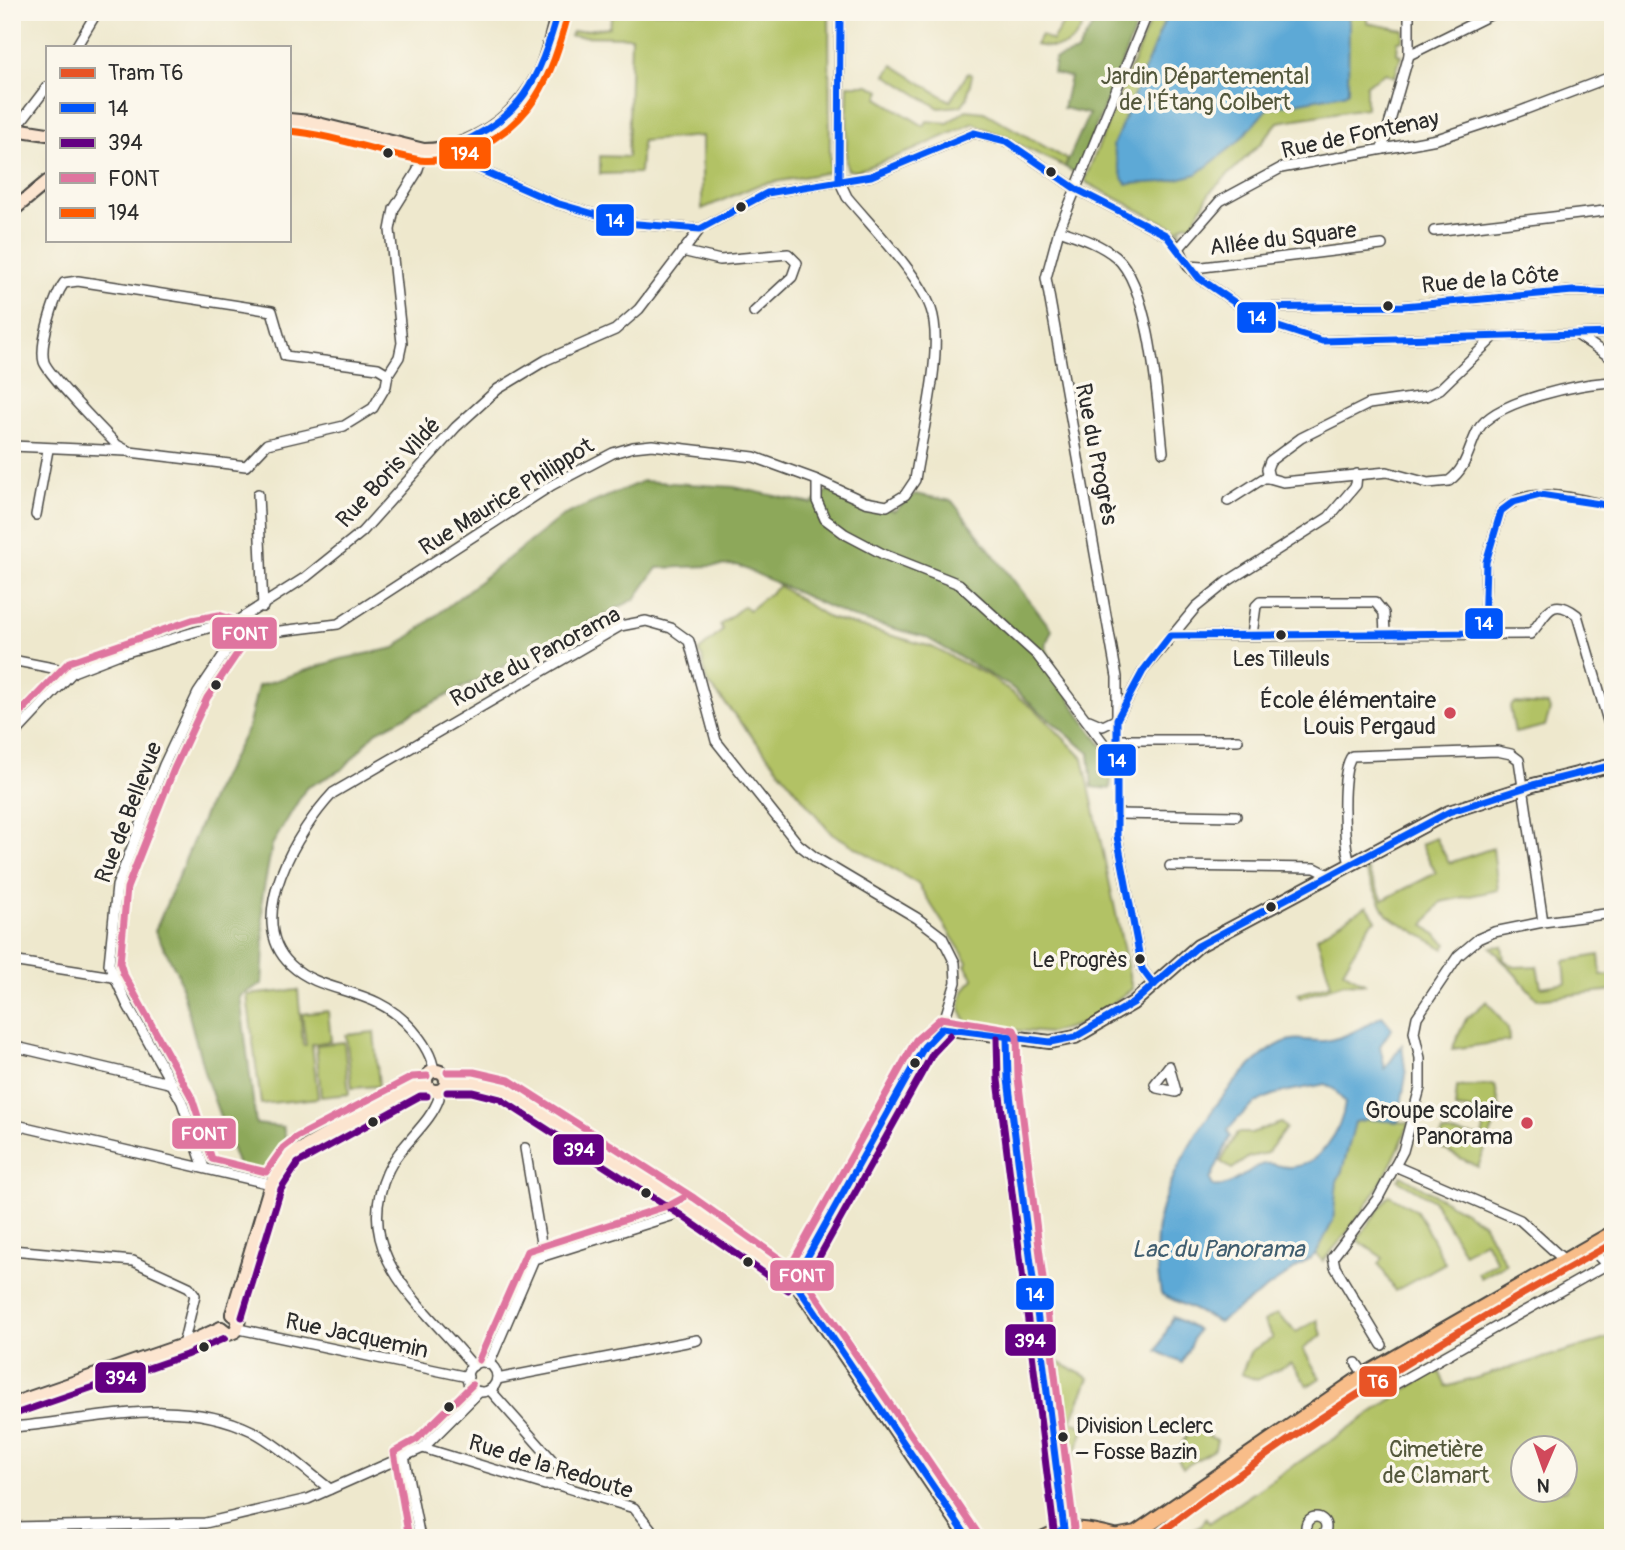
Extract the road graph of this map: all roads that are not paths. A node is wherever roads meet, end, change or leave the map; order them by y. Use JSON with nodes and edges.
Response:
{"nodes":[{"id":1,"x":97,"y":12,"type":"edge"},
{"id":2,"x":143,"y":12,"type":"edge"},
{"id":3,"x":160,"y":12,"type":"edge"},
{"id":4,"x":558,"y":12,"type":"edge"},
{"id":5,"x":840,"y":12,"type":"edge"},
{"id":6,"x":1148,"y":12,"type":"edge"},
{"id":7,"x":1409,"y":12,"type":"edge"},
{"id":8,"x":1496,"y":12,"type":"edge"},
{"id":9,"x":77,"y":46,"type":"edge"},
{"id":10,"x":1409,"y":55,"type":"junction"},
{"id":11,"x":1613,"y":76,"type":"edge"},
{"id":12,"x":46,"y":88,"type":"edge"},
{"id":13,"x":290,"y":120,"type":"edge"},
{"id":14,"x":14,"y":131,"type":"edge"},
{"id":15,"x":46,"y":134,"type":"edge"},
{"id":16,"x":453,"y":146,"type":"junction"},
{"id":17,"x":1382,"y":149,"type":"junction"},
{"id":18,"x":424,"y":150,"type":"junction"},
{"id":19,"x":839,"y":180,"type":"junction"},
{"id":20,"x":46,"y":183,"type":"edge"},
{"id":21,"x":1076,"y":189,"type":"junction"},
{"id":22,"x":1613,"y":210,"type":"edge"},
{"id":23,"x":12,"y":211,"type":"edge"},
{"id":24,"x":700,"y":229,"type":"junction"},
{"id":25,"x":1059,"y":230,"type":"junction"},
{"id":26,"x":1434,"y":231,"type":"dead end"},
{"id":27,"x":1382,"y":245,"type":"dead end"},
{"id":28,"x":1179,"y":248,"type":"junction"},
{"id":29,"x":682,"y":251,"type":"junction"},
{"id":30,"x":1188,"y":266,"type":"junction"},
{"id":31,"x":1613,"y":293,"type":"edge"},
{"id":32,"x":1244,"y":308,"type":"junction"},
{"id":33,"x":754,"y":312,"type":"dead end"},
{"id":34,"x":1613,"y":333,"type":"edge"},
{"id":35,"x":1576,"y":334,"type":"junction"},
{"id":36,"x":1494,"y":337,"type":"junction"},
{"id":37,"x":1613,"y":359,"type":"edge"},
{"id":38,"x":388,"y":374,"type":"junction"},
{"id":39,"x":1613,"y":382,"type":"edge"},
{"id":40,"x":12,"y":446,"type":"edge"},
{"id":41,"x":48,"y":450,"type":"junction"},
{"id":42,"x":130,"y":452,"type":"junction"},
{"id":43,"x":1163,"y":452,"type":"dead end"},
{"id":44,"x":1357,"y":474,"type":"junction"},
{"id":45,"x":1269,"y":478,"type":"junction"},
{"id":46,"x":817,"y":480,"type":"junction"},
{"id":47,"x":258,"y":494,"type":"dead end"},
{"id":48,"x":1228,"y":501,"type":"dead end"},
{"id":49,"x":1613,"y":506,"type":"edge"},
{"id":50,"x":36,"y":514,"type":"dead end"},
{"id":51,"x":1613,"y":528,"type":"edge"},
{"id":52,"x":263,"y":607,"type":"junction"},
{"id":53,"x":235,"y":631,"type":"junction"},
{"id":54,"x":1484,"y":633,"type":"junction"},
{"id":55,"x":1385,"y":634,"type":"junction"},
{"id":56,"x":1252,"y":635,"type":"junction"},
{"id":57,"x":1170,"y":636,"type":"junction"},
{"id":58,"x":12,"y":660,"type":"edge"},
{"id":59,"x":73,"y":672,"type":"junction"},
{"id":60,"x":1139,"y":677,"type":"junction"},
{"id":61,"x":1117,"y":690,"type":"junction"},
{"id":62,"x":1130,"y":692,"type":"junction"},
{"id":63,"x":1081,"y":714,"type":"junction"},
{"id":64,"x":1117,"y":719,"type":"junction"},
{"id":65,"x":1093,"y":730,"type":"junction"},
{"id":66,"x":1117,"y":736,"type":"junction"},
{"id":67,"x":12,"y":737,"type":"edge"},
{"id":68,"x":1613,"y":738,"type":"edge"},
{"id":69,"x":1238,"y":740,"type":"dead end"},
{"id":70,"x":1117,"y":761,"type":"junction"},
{"id":71,"x":1613,"y":765,"type":"edge"},
{"id":72,"x":1522,"y":788,"type":"junction"},
{"id":73,"x":1117,"y":814,"type":"junction"},
{"id":74,"x":1237,"y":816,"type":"dead end"},
{"id":75,"x":1350,"y":863,"type":"junction"},
{"id":76,"x":1170,"y":866,"type":"dead end"},
{"id":77,"x":1329,"y":875,"type":"junction"},
{"id":78,"x":1613,"y":913,"type":"edge"},
{"id":79,"x":1543,"y":922,"type":"junction"},
{"id":80,"x":18,"y":962,"type":"dead end"},
{"id":81,"x":113,"y":977,"type":"junction"},
{"id":82,"x":1154,"y":985,"type":"junction"},
{"id":83,"x":942,"y":1028,"type":"junction"},
{"id":84,"x":1007,"y":1038,"type":"junction"},
{"id":85,"x":12,"y":1046,"type":"edge"},
{"id":86,"x":434,"y":1071,"type":"junction"},
{"id":87,"x":447,"y":1082,"type":"junction"},
{"id":88,"x":173,"y":1084,"type":"junction"},
{"id":89,"x":432,"y":1089,"type":"junction"},
{"id":90,"x":12,"y":1124,"type":"edge"},
{"id":91,"x":525,"y":1148,"type":"dead end"},
{"id":92,"x":1395,"y":1166,"type":"junction"},
{"id":93,"x":204,"y":1168,"type":"junction"},
{"id":94,"x":271,"y":1184,"type":"junction"},
{"id":95,"x":688,"y":1207,"type":"junction"},
{"id":96,"x":1613,"y":1233,"type":"edge"},
{"id":97,"x":1589,"y":1246,"type":"junction"},
{"id":98,"x":12,"y":1250,"type":"edge"},
{"id":99,"x":543,"y":1255,"type":"junction"},
{"id":100,"x":1563,"y":1259,"type":"junction"},
{"id":101,"x":1610,"y":1266,"type":"edge"},
{"id":102,"x":794,"y":1281,"type":"junction"},
{"id":103,"x":232,"y":1314,"type":"junction"},
{"id":104,"x":221,"y":1328,"type":"junction"},
{"id":105,"x":239,"y":1329,"type":"junction"},
{"id":106,"x":697,"y":1340,"type":"dead end"},
{"id":107,"x":183,"y":1345,"type":"junction"},
{"id":108,"x":1382,"y":1345,"type":"dead end"},
{"id":109,"x":1356,"y":1363,"type":"dead end"},
{"id":110,"x":489,"y":1364,"type":"junction"},
{"id":111,"x":473,"y":1366,"type":"junction"},
{"id":112,"x":1365,"y":1375,"type":"junction"},
{"id":113,"x":468,"y":1377,"type":"junction"},
{"id":114,"x":497,"y":1379,"type":"junction"},
{"id":115,"x":490,"y":1390,"type":"junction"},
{"id":116,"x":479,"y":1392,"type":"junction"},
{"id":117,"x":12,"y":1404,"type":"edge"},
{"id":118,"x":12,"y":1427,"type":"edge"},
{"id":119,"x":423,"y":1448,"type":"junction"},
{"id":120,"x":404,"y":1456,"type":"junction"},
{"id":121,"x":558,"y":1485,"type":"junction"},
{"id":122,"x":330,"y":1489,"type":"junction"},
{"id":123,"x":175,"y":1524,"type":"junction"},
{"id":124,"x":12,"y":1527,"type":"edge"},
{"id":125,"x":1065,"y":1533,"type":"edge"},
{"id":126,"x":1113,"y":1537,"type":"edge"},
{"id":127,"x":173,"y":1538,"type":"edge"},
{"id":128,"x":420,"y":1538,"type":"edge"},
{"id":129,"x":658,"y":1538,"type":"edge"},
{"id":130,"x":968,"y":1538,"type":"edge"},
{"id":131,"x":1044,"y":1538,"type":"edge"}],
"edges":[{"from":1,"to":9,"type":"street"},
{"from":2,"to":3,"type":"street"},
{"from":4,"to":16,"type":"street"},
{"from":5,"to":19,"type":"street"},
{"from":6,"to":21,"type":"street","name":"Rue du Progrès"},
{"from":7,"to":10,"type":"street"},
{"from":8,"to":10,"type":"street"},
{"from":10,"to":17,"type":"street"},
{"from":11,"to":17,"type":"street","name":"Rue de Fontenay"},
{"from":12,"to":14,"type":"street"},
{"from":13,"to":18,"type":"street"},
{"from":14,"to":15,"type":"street"},
{"from":16,"to":18,"type":"street"},
{"from":16,"to":24,"type":"street"},
{"from":17,"to":28,"type":"street","name":"Rue de Fontenay"},
{"from":18,"to":38,"type":"street"},
{"from":19,"to":21,"type":"street"},
{"from":19,"to":24,"type":"street"},
{"from":19,"to":46,"type":"street","name":"Rue Maurice Philippot"},
{"from":20,"to":23,"type":"street"},
{"from":21,"to":25,"type":"street","name":"Rue du Progrès"},
{"from":21,"to":28,"type":"street"},
{"from":22,"to":26,"type":"street"},
{"from":24,"to":29,"type":"street","name":"Rue Boris Vildé"},
{"from":25,"to":43,"type":"street"},
{"from":25,"to":61,"type":"street","name":"Rue du Progrès"},
{"from":27,"to":30,"type":"street","name":"Allée du Square"},
{"from":28,"to":30,"type":"street"},
{"from":29,"to":33,"type":"street"},
{"from":29,"to":52,"type":"street","name":"Rue Boris Vildé"},
{"from":30,"to":32,"type":"street"},
{"from":31,"to":32,"type":"street","name":"Rue de la Côte"},
{"from":32,"to":36,"type":"street"},
{"from":34,"to":35,"type":"street"},
{"from":35,"to":36,"type":"street"},
{"from":35,"to":37,"type":"street"},
{"from":36,"to":45,"type":"street"},
{"from":38,"to":42,"type":"street"},
{"from":38,"to":42,"type":"street"},
{"from":39,"to":44,"type":"street"},
{"from":40,"to":41,"type":"street"},
{"from":41,"to":42,"type":"street"},
{"from":41,"to":50,"type":"street"},
{"from":44,"to":45,"type":"street"},
{"from":44,"to":57,"type":"street"},
{"from":45,"to":48,"type":"street"},
{"from":46,"to":53,"type":"street","name":"Rue Maurice Philippot"},
{"from":46,"to":63,"type":"street"},
{"from":47,"to":52,"type":"street"},
{"from":49,"to":51,"type":"street"},
{"from":49,"to":54,"type":"street"},
{"from":52,"to":53,"type":"street","name":"Rue Boris Vildé"},
{"from":53,"to":59,"type":"street"},
{"from":53,"to":81,"type":"street","name":"Rue de Bellevue"},
{"from":54,"to":55,"type":"street"},
{"from":54,"to":68,"type":"street"},
{"from":55,"to":56,"type":"street"},
{"from":55,"to":56,"type":"street"},
{"from":56,"to":57,"type":"street"},
{"from":57,"to":60,"type":"street"},
{"from":58,"to":59,"type":"street"},
{"from":59,"to":67,"type":"street"},
{"from":60,"to":61,"type":"street"},
{"from":60,"to":62,"type":"street"},
{"from":61,"to":62,"type":"street"},
{"from":61,"to":64,"type":"street","name":"Rue du Progrès"},
{"from":62,"to":64,"type":"street"},
{"from":63,"to":64,"type":"street"},
{"from":63,"to":65,"type":"street"},
{"from":64,"to":66,"type":"street","name":"Rue du Progrès"},
{"from":65,"to":66,"type":"street"},
{"from":65,"to":70,"type":"street"},
{"from":66,"to":69,"type":"street"},
{"from":66,"to":70,"type":"street","name":"Rue du Progrès"},
{"from":70,"to":73,"type":"street","name":"Rue du Progrès"},
{"from":71,"to":72,"type":"street"},
{"from":72,"to":75,"type":"street"},
{"from":72,"to":75,"type":"street"},
{"from":72,"to":79,"type":"street"},
{"from":73,"to":74,"type":"street"},
{"from":73,"to":82,"type":"street","name":"Rue du Progrès"},
{"from":75,"to":77,"type":"street"},
{"from":76,"to":77,"type":"street"},
{"from":77,"to":82,"type":"street"},
{"from":78,"to":79,"type":"street"},
{"from":79,"to":92,"type":"street"},
{"from":80,"to":81,"type":"street"},
{"from":81,"to":88,"type":"street","name":"Rue de Bellevue"},
{"from":82,"to":84,"type":"street"},
{"from":83,"to":84,"type":"street"},
{"from":83,"to":86,"type":"street","name":"Route du Panorama"},
{"from":83,"to":102,"type":"street"},
{"from":84,"to":125,"type":"street"},
{"from":85,"to":88,"type":"street"},
{"from":86,"to":87,"type":"street"},
{"from":86,"to":89,"type":"street"},
{"from":87,"to":89,"type":"street"},
{"from":87,"to":95,"type":"street"},
{"from":88,"to":93,"type":"street","name":"Rue de Bellevue"},
{"from":89,"to":94,"type":"street"},
{"from":89,"to":111,"type":"street"},
{"from":90,"to":93,"type":"street"},
{"from":91,"to":99,"type":"street"},
{"from":92,"to":100,"type":"street"},
{"from":92,"to":108,"type":"street"},
{"from":93,"to":94,"type":"street"},
{"from":94,"to":103,"type":"street"},
{"from":95,"to":99,"type":"street"},
{"from":95,"to":102,"type":"street"},
{"from":96,"to":97,"type":"main road"},
{"from":97,"to":100,"type":"main road"},
{"from":97,"to":101,"type":"street"},
{"from":98,"to":107,"type":"street"},
{"from":99,"to":110,"type":"street"},
{"from":100,"to":112,"type":"main road"},
{"from":101,"to":112,"type":"street"},
{"from":102,"to":130,"type":"street"},
{"from":103,"to":104,"type":"street"},
{"from":103,"to":105,"type":"street"},
{"from":104,"to":105,"type":"street"},
{"from":104,"to":107,"type":"street"},
{"from":105,"to":113,"type":"street","name":"Rue Jacquemin"},
{"from":106,"to":114,"type":"street"},
{"from":107,"to":117,"type":"street"},
{"from":109,"to":112,"type":"street"},
{"from":110,"to":111,"type":"street"},
{"from":110,"to":114,"type":"street"},
{"from":111,"to":113,"type":"street"},
{"from":112,"to":126,"type":"main road"},
{"from":113,"to":116,"type":"street"},
{"from":114,"to":115,"type":"street"},
{"from":115,"to":116,"type":"street"},
{"from":115,"to":121,"type":"street"},
{"from":116,"to":119,"type":"street"},
{"from":118,"to":122,"type":"street"},
{"from":119,"to":120,"type":"street"},
{"from":119,"to":121,"type":"street","name":"Rue de la Redoute"},
{"from":120,"to":122,"type":"street"},
{"from":120,"to":128,"type":"street"},
{"from":121,"to":129,"type":"street","name":"Rue de la Redoute"},
{"from":122,"to":123,"type":"street"},
{"from":123,"to":124,"type":"street"},
{"from":123,"to":127,"type":"street"},
{"from":125,"to":126,"type":"main road"},
{"from":125,"to":131,"type":"main road"}]}
